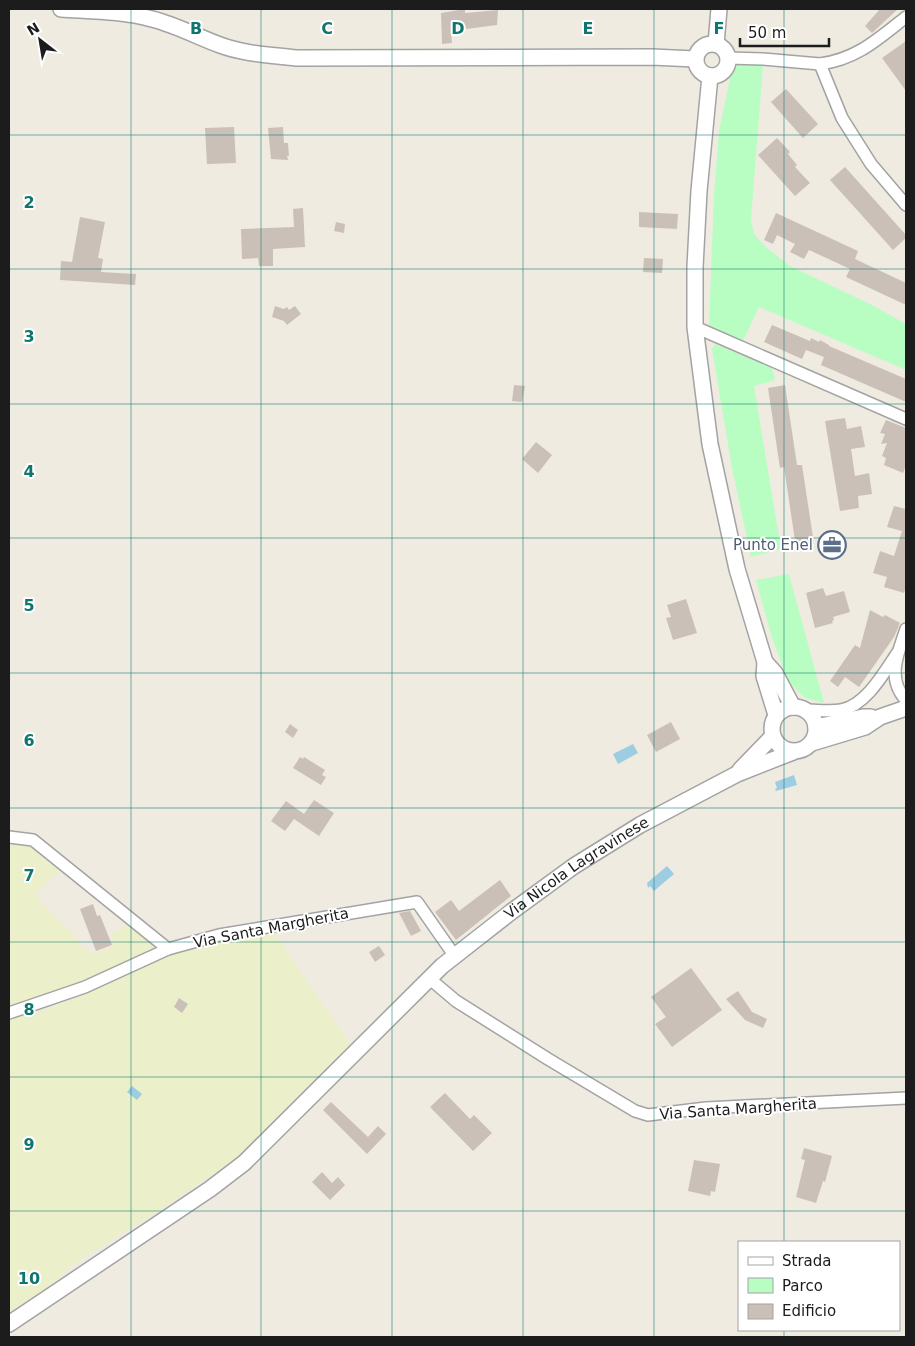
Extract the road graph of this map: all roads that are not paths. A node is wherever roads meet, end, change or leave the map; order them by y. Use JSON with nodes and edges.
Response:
{"nodes":[{"id":1,"x":61,"y":9,"type":"edge"},
{"id":2,"x":719,"y":9,"type":"edge"},
{"id":3,"x":906,"y":17,"type":"edge"},
{"id":4,"x":716,"y":44,"type":"junction"},
{"id":5,"x":728,"y":58,"type":"junction"},
{"id":6,"x":695,"y":59,"type":"junction"},
{"id":7,"x":820,"y":64,"type":"junction"},
{"id":8,"x":710,"y":76,"type":"junction"},
{"id":9,"x":906,"y":205,"type":"edge"},
{"id":10,"x":695,"y":327,"type":"junction"},
{"id":11,"x":906,"y":418,"type":"edge"},
{"id":12,"x":906,"y":629,"type":"edge"},
{"id":13,"x":898,"y":652,"type":"junction"},
{"id":14,"x":765,"y":662,"type":"junction"},
{"id":15,"x":906,"y":700,"type":"edge"},
{"id":16,"x":799,"y":708,"type":"junction"},
{"id":17,"x":906,"y":708,"type":"edge"},
{"id":18,"x":776,"y":715,"type":"junction"},
{"id":19,"x":880,"y":717,"type":"junction"},
{"id":20,"x":816,"y":727,"type":"junction"},
{"id":21,"x":772,"y":737,"type":"junction"},
{"id":22,"x":812,"y":743,"type":"junction"},
{"id":23,"x":793,"y":752,"type":"junction"},
{"id":24,"x":737,"y":774,"type":"junction"},
{"id":25,"x":9,"y":837,"type":"edge"},
{"id":26,"x":168,"y":949,"type":"junction"},
{"id":27,"x":454,"y":955,"type":"junction"},
{"id":28,"x":430,"y":979,"type":"junction"},
{"id":29,"x":9,"y":1013,"type":"edge"},
{"id":30,"x":906,"y":1098,"type":"edge"},
{"id":31,"x":9,"y":1324,"type":"edge"}],
"edges":[{"from":1,"to":6,"type":"street"},
{"from":2,"to":4,"type":"street"},
{"from":3,"to":7,"type":"street"},
{"from":4,"to":5,"type":"street"},
{"from":4,"to":6,"type":"street"},
{"from":5,"to":7,"type":"street"},
{"from":5,"to":8,"type":"street"},
{"from":6,"to":8,"type":"street"},
{"from":7,"to":9,"type":"street"},
{"from":8,"to":10,"type":"street"},
{"from":10,"to":11,"type":"street"},
{"from":10,"to":14,"type":"street"},
{"from":12,"to":13,"type":"street"},
{"from":13,"to":15,"type":"street"},
{"from":13,"to":16,"type":"street"},
{"from":14,"to":16,"type":"street"},
{"from":14,"to":18,"type":"street"},
{"from":16,"to":18,"type":"street"},
{"from":16,"to":20,"type":"street"},
{"from":17,"to":19,"type":"street"},
{"from":18,"to":21,"type":"street"},
{"from":19,"to":20,"type":"street"},
{"from":19,"to":22,"type":"street"},
{"from":20,"to":22,"type":"street"},
{"from":21,"to":23,"type":"street"},
{"from":21,"to":24,"type":"street","name":"Via Nicola Lagravinese"},
{"from":22,"to":23,"type":"street"},
{"from":23,"to":24,"type":"street","name":"Via Nicola Lagravinese"},
{"from":24,"to":27,"type":"street","name":"Via Nicola Lagravinese"},
{"from":25,"to":26,"type":"street"},
{"from":26,"to":27,"type":"street","name":"Via Santa Margherita"},
{"from":26,"to":29,"type":"street"},
{"from":27,"to":28,"type":"street","name":"Via Nicola Lagravinese"},
{"from":28,"to":30,"type":"street","name":"Via Santa Margherita"},
{"from":28,"to":31,"type":"street","name":"Via Nicola Lagravinese"}]}
